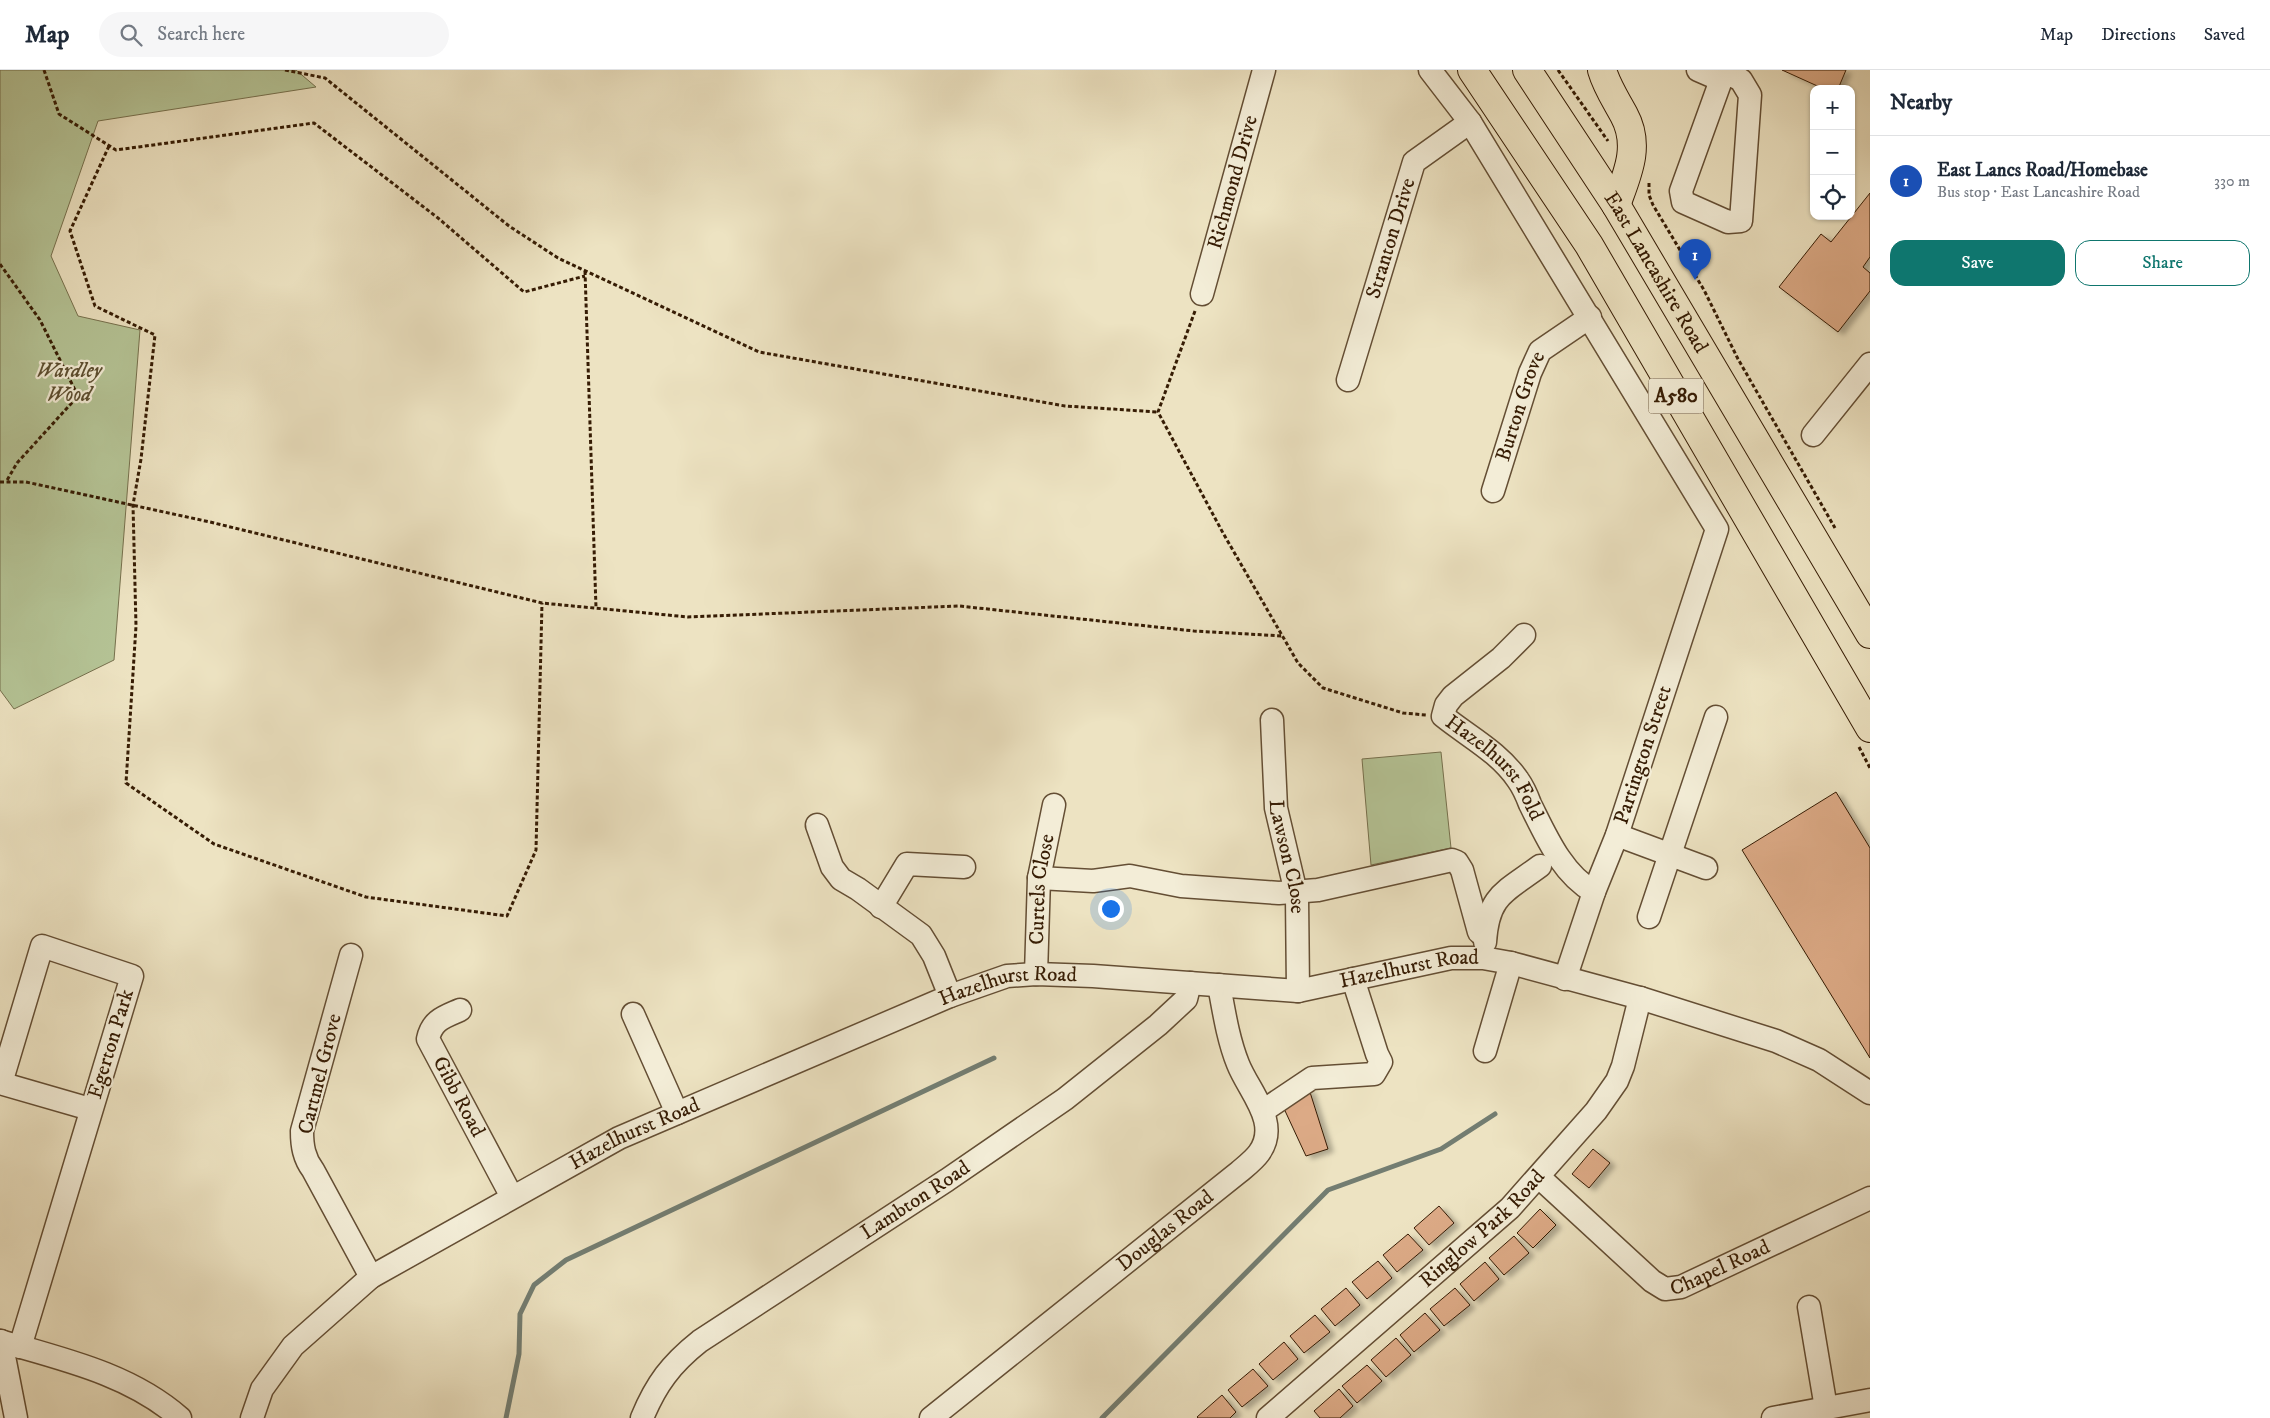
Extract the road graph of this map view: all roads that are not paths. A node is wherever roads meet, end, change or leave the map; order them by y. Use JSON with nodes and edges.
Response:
{"nodes":[{"id":1,"x":1264,"y":70,"type":"edge"},
{"id":2,"x":1430,"y":70,"type":"edge"},
{"id":3,"x":1472,"y":70,"type":"edge"},
{"id":4,"x":1527,"y":70,"type":"edge"},
{"id":5,"x":1602,"y":70,"type":"edge"},
{"id":6,"x":1698,"y":70,"type":"edge"},
{"id":7,"x":1721,"y":70,"type":"edge"},
{"id":8,"x":1470,"y":122,"type":"junction"},
{"id":9,"x":1616,"y":205,"type":"junction"},
{"id":10,"x":1567,"y":212,"type":"junction"},
{"id":11,"x":1537,"y":231,"type":"junction"},
{"id":12,"x":1202,"y":294,"type":"road end"},
{"id":13,"x":1590,"y":317,"type":"junction"},
{"id":14,"x":1870,"y":364,"type":"edge"},
{"id":15,"x":1348,"y":380,"type":"dead end"},
{"id":16,"x":1813,"y":435,"type":"dead end"},
{"id":17,"x":1493,"y":491,"type":"dead end"},
{"id":18,"x":1870,"y":634,"type":"edge"},
{"id":19,"x":1524,"y":635,"type":"dead end"},
{"id":20,"x":1716,"y":716,"type":"dead end"},
{"id":21,"x":1272,"y":720,"type":"dead end"},
{"id":22,"x":1870,"y":728,"type":"edge"},
{"id":23,"x":1054,"y":805,"type":"dead end"},
{"id":24,"x":817,"y":825,"type":"dead end"},
{"id":25,"x":1617,"y":834,"type":"junction"},
{"id":26,"x":1668,"y":854,"type":"junction"},
{"id":27,"x":1540,"y":866,"type":"dead end"},
{"id":28,"x":964,"y":867,"type":"dead end"},
{"id":29,"x":1706,"y":868,"type":"dead end"},
{"id":30,"x":1039,"y":878,"type":"junction"},
{"id":31,"x":1295,"y":892,"type":"junction"},
{"id":32,"x":1594,"y":892,"type":"junction"},
{"id":33,"x":880,"y":907,"type":"junction"},
{"id":34,"x":1649,"y":917,"type":"dead end"},
{"id":35,"x":1485,"y":936,"type":"junction"},
{"id":36,"x":1483,"y":958,"type":"junction"},
{"id":37,"x":1511,"y":964,"type":"junction"},
{"id":38,"x":343,"y":967,"type":"dead end"},
{"id":39,"x":1036,"y":974,"type":"junction"},
{"id":40,"x":1565,"y":979,"type":"junction"},
{"id":41,"x":1353,"y":980,"type":"junction"},
{"id":42,"x":1190,"y":982,"type":"junction"},
{"id":43,"x":1219,"y":985,"type":"junction"},
{"id":44,"x":1298,"y":992,"type":"junction"},
{"id":45,"x":950,"y":996,"type":"junction"},
{"id":46,"x":1640,"y":998,"type":"junction"},
{"id":47,"x":460,"y":1010,"type":"dead end"},
{"id":48,"x":633,"y":1014,"type":"dead end"},
{"id":49,"x":1485,"y":1051,"type":"dead end"},
{"id":50,"x":0,"y":1083,"type":"edge"},
{"id":51,"x":1870,"y":1093,"type":"edge"},
{"id":52,"x":90,"y":1109,"type":"junction"},
{"id":53,"x":1263,"y":1111,"type":"junction"},
{"id":54,"x":677,"y":1113,"type":"junction"},
{"id":55,"x":1539,"y":1177,"type":"junction"},
{"id":56,"x":512,"y":1197,"type":"junction"},
{"id":57,"x":1870,"y":1198,"type":"edge"},
{"id":58,"x":371,"y":1277,"type":"junction"},
{"id":59,"x":1809,"y":1307,"type":"dead end"},
{"id":60,"x":7,"y":1343,"type":"edge"},
{"id":61,"x":1870,"y":1400,"type":"edge"},
{"id":62,"x":1826,"y":1408,"type":"junction"},
{"id":63,"x":16,"y":1418,"type":"edge"},
{"id":64,"x":180,"y":1418,"type":"edge"},
{"id":65,"x":252,"y":1418,"type":"edge"},
{"id":66,"x":642,"y":1418,"type":"edge"},
{"id":67,"x":931,"y":1418,"type":"edge"},
{"id":68,"x":1268,"y":1418,"type":"edge"},
{"id":69,"x":1773,"y":1418,"type":"edge"}],
"edges":[{"from":1,"to":12,"type":"street","name":"Richmond Drive"},
{"from":2,"to":8,"type":"street"},
{"from":3,"to":10,"type":"highway","name":"East Lancashire Road","number":"A580"},
{"from":4,"to":9,"type":"highway","name":"East Lancashire Road","number":"A580"},
{"from":5,"to":9,"type":"highway"},
{"from":6,"to":7,"type":"street"},
{"from":8,"to":11,"type":"street"},
{"from":8,"to":15,"type":"street","name":"Stranton Drive"},
{"from":9,"to":18,"type":"highway","name":"East Lancashire Road","number":"A580"},
{"from":10,"to":11,"type":"street"},
{"from":10,"to":22,"type":"highway","name":"East Lancashire Road","number":"A580"},
{"from":11,"to":13,"type":"street"},
{"from":13,"to":17,"type":"street","name":"Burton Grove"},
{"from":13,"to":25,"type":"street","name":"Partington Street"},
{"from":14,"to":16,"type":"street"},
{"from":19,"to":32,"type":"street","name":"Hazelhurst Fold"},
{"from":20,"to":26,"type":"street"},
{"from":21,"to":31,"type":"street","name":"Lawson Close"},
{"from":23,"to":30,"type":"street","name":"Curtels Close"},
{"from":24,"to":33,"type":"street"},
{"from":25,"to":26,"type":"street"},
{"from":25,"to":32,"type":"street","name":"Partington Street"},
{"from":26,"to":29,"type":"street"},
{"from":26,"to":34,"type":"street"},
{"from":27,"to":35,"type":"street"},
{"from":28,"to":33,"type":"street"},
{"from":30,"to":31,"type":"street"},
{"from":30,"to":39,"type":"street","name":"Curtels Close"},
{"from":31,"to":35,"type":"street"},
{"from":31,"to":44,"type":"street","name":"Lawson Close"},
{"from":32,"to":40,"type":"street","name":"Partington Street"},
{"from":33,"to":45,"type":"street"},
{"from":35,"to":36,"type":"street"},
{"from":36,"to":37,"type":"street","name":"Hazelhurst Road"},
{"from":36,"to":41,"type":"street","name":"Hazelhurst Road"},
{"from":37,"to":40,"type":"street","name":"Hazelhurst Road"},
{"from":37,"to":49,"type":"street"},
{"from":38,"to":58,"type":"street","name":"Cartmel Grove"},
{"from":39,"to":42,"type":"street","name":"Hazelhurst Road"},
{"from":39,"to":45,"type":"street","name":"Hazelhurst Road"},
{"from":40,"to":46,"type":"street","name":"Hazelhurst Road"},
{"from":41,"to":44,"type":"street","name":"Hazelhurst Road"},
{"from":41,"to":53,"type":"street"},
{"from":42,"to":43,"type":"street","name":"Hazelhurst Road"},
{"from":42,"to":66,"type":"street","name":"Lambton Road"},
{"from":43,"to":44,"type":"street","name":"Hazelhurst Road"},
{"from":43,"to":53,"type":"street","name":"Douglas Road"},
{"from":45,"to":54,"type":"street","name":"Hazelhurst Road"},
{"from":46,"to":51,"type":"street","name":"Hazelhurst Road"},
{"from":46,"to":55,"type":"street","name":"Ringlow Park Road"},
{"from":47,"to":56,"type":"street","name":"Gibb Road"},
{"from":48,"to":54,"type":"street"},
{"from":50,"to":52,"type":"street","name":"Egerton Park"},
{"from":50,"to":52,"type":"street","name":"Egerton Park"},
{"from":52,"to":60,"type":"street","name":"Egerton Park"},
{"from":53,"to":67,"type":"street","name":"Douglas Road"},
{"from":54,"to":56,"type":"street","name":"Hazelhurst Road"},
{"from":55,"to":57,"type":"street","name":"Chapel Road"},
{"from":55,"to":68,"type":"street","name":"Ringlow Park Road"},
{"from":56,"to":58,"type":"street","name":"Hazelhurst Road"},
{"from":58,"to":65,"type":"street","name":"Hazelhurst Road"},
{"from":59,"to":62,"type":"street"},
{"from":60,"to":63,"type":"street"},
{"from":60,"to":64,"type":"street"},
{"from":61,"to":62,"type":"street"},
{"from":62,"to":69,"type":"street"}]}
